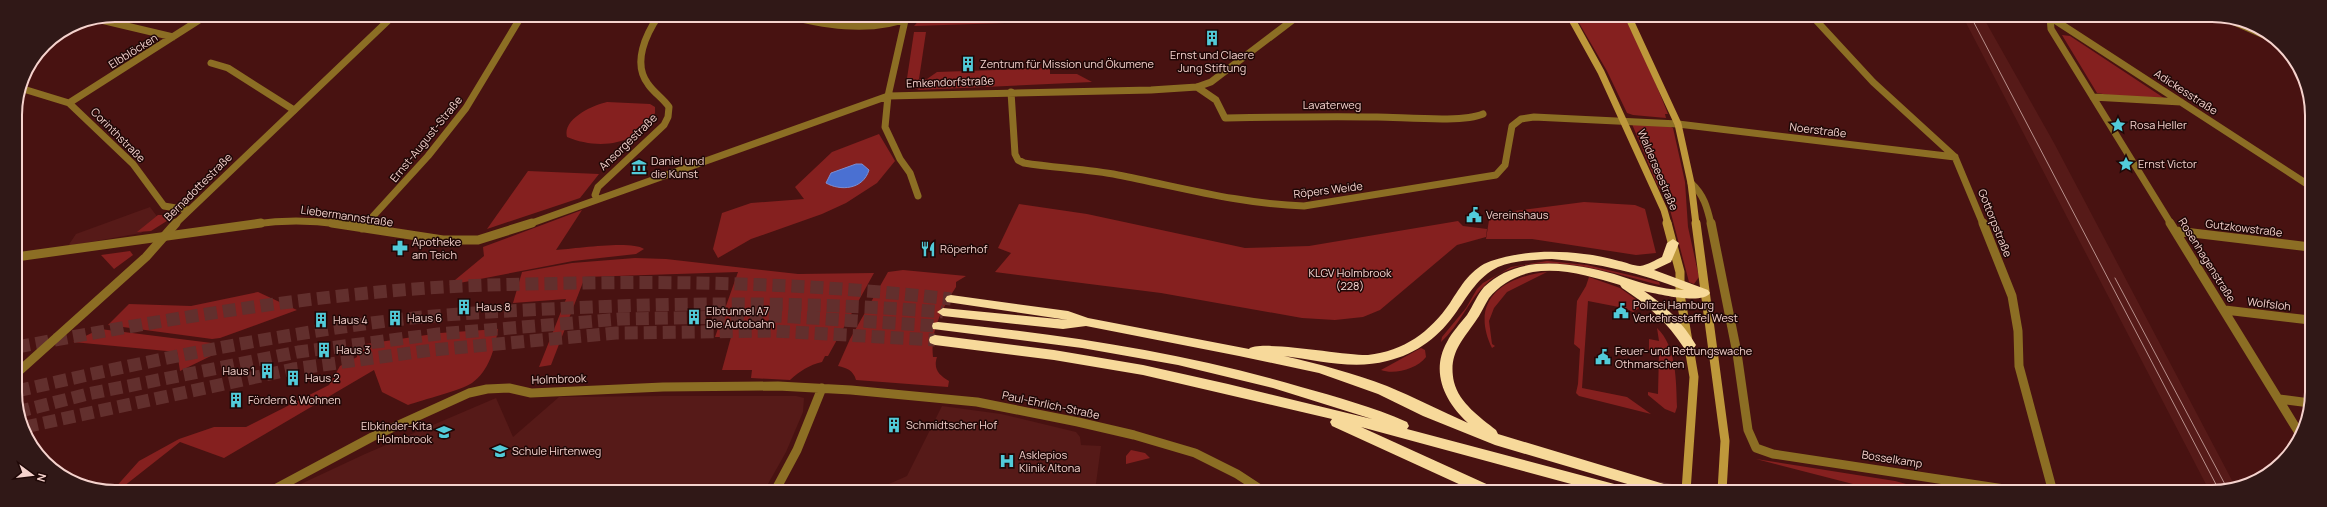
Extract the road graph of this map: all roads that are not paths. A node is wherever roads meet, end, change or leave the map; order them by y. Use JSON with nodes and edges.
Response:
{"nodes":[{"id":1,"x":111,"y":22,"type":"edge"},
{"id":2,"x":196,"y":22,"type":"edge"},
{"id":3,"x":384,"y":22,"type":"edge"},
{"id":4,"x":518,"y":22,"type":"edge"},
{"id":5,"x":655,"y":22,"type":"edge"},
{"id":6,"x":830,"y":22,"type":"edge"},
{"id":7,"x":895,"y":22,"type":"edge"},
{"id":8,"x":904,"y":22,"type":"edge"},
{"id":9,"x":1290,"y":22,"type":"edge"},
{"id":10,"x":1573,"y":22,"type":"edge"},
{"id":11,"x":1631,"y":22,"type":"edge"},
{"id":12,"x":1818,"y":22,"type":"edge"},
{"id":13,"x":2050,"y":22,"type":"edge"},
{"id":14,"x":2058,"y":22,"type":"edge"},
{"id":15,"x":173,"y":37,"type":"junction"},
{"id":16,"x":211,"y":63,"type":"dead end"},
{"id":17,"x":1197,"y":87,"type":"junction"},
{"id":18,"x":25,"y":90,"type":"edge"},
{"id":19,"x":1011,"y":92,"type":"junction"},
{"id":20,"x":888,"y":96,"type":"junction"},
{"id":21,"x":2093,"y":96,"type":"junction"},
{"id":22,"x":2181,"y":102,"type":"junction"},
{"id":23,"x":69,"y":103,"type":"junction"},
{"id":24,"x":294,"y":110,"type":"junction"},
{"id":25,"x":1483,"y":114,"type":"dead end"},
{"id":26,"x":1623,"y":120,"type":"junction"},
{"id":27,"x":1678,"y":124,"type":"junction"},
{"id":28,"x":1955,"y":157,"type":"junction"},
{"id":29,"x":1690,"y":183,"type":"junction"},
{"id":30,"x":2305,"y":183,"type":"edge"},
{"id":31,"x":918,"y":196,"type":"dead end"},
{"id":32,"x":597,"y":199,"type":"junction"},
{"id":33,"x":188,"y":210,"type":"junction"},
{"id":34,"x":362,"y":228,"type":"junction"},
{"id":35,"x":2176,"y":231,"type":"junction"},
{"id":36,"x":165,"y":238,"type":"junction"},
{"id":37,"x":1673,"y":243,"type":"junction"},
{"id":38,"x":2305,"y":246,"type":"edge"},
{"id":39,"x":22,"y":256,"type":"edge"},
{"id":40,"x":1639,"y":270,"type":"junction"},
{"id":41,"x":1615,"y":278,"type":"junction"},
{"id":42,"x":1681,"y":289,"type":"junction"},
{"id":43,"x":1704,"y":292,"type":"junction"},
{"id":44,"x":951,"y":299,"type":"tunnel mouth"},
{"id":45,"x":2225,"y":310,"type":"junction"},
{"id":46,"x":943,"y":312,"type":"tunnel mouth"},
{"id":47,"x":2305,"y":319,"type":"edge"},
{"id":48,"x":1086,"y":322,"type":"junction"},
{"id":49,"x":938,"y":326,"type":"tunnel mouth"},
{"id":50,"x":935,"y":340,"type":"tunnel mouth"},
{"id":51,"x":1689,"y":345,"type":"junction"},
{"id":52,"x":1240,"y":351,"type":"junction"},
{"id":53,"x":22,"y":369,"type":"edge"},
{"id":54,"x":822,"y":388,"type":"junction"},
{"id":55,"x":2279,"y":399,"type":"junction"},
{"id":56,"x":2304,"y":402,"type":"edge"},
{"id":57,"x":1314,"y":411,"type":"junction"},
{"id":58,"x":2297,"y":430,"type":"edge"},
{"id":59,"x":1428,"y":438,"type":"junction"},
{"id":60,"x":1500,"y":441,"type":"junction"},
{"id":61,"x":281,"y":485,"type":"edge"},
{"id":62,"x":778,"y":485,"type":"edge"},
{"id":63,"x":1255,"y":485,"type":"edge"},
{"id":64,"x":1475,"y":485,"type":"edge"},
{"id":65,"x":1596,"y":485,"type":"edge"},
{"id":66,"x":1649,"y":485,"type":"edge"},
{"id":67,"x":1687,"y":485,"type":"edge"},
{"id":68,"x":1722,"y":485,"type":"edge"},
{"id":69,"x":1979,"y":485,"type":"edge"},
{"id":70,"x":2051,"y":485,"type":"edge"}],
"edges":[{"from":1,"to":15,"type":"street"},
{"from":2,"to":15,"type":"street","name":"Elbblöcken"},
{"from":3,"to":24,"type":"street","name":"Bernadottestraße"},
{"from":4,"to":34,"type":"street","name":"Ernst-August-Straße"},
{"from":5,"to":32,"type":"street","name":"Ansorgestraße"},
{"from":6,"to":7,"type":"street"},
{"from":8,"to":20,"type":"street"},
{"from":9,"to":17,"type":"street","name":"Emkendorfstraße"},
{"from":10,"to":26,"type":"main road","name":"Walderseestraße"},
{"from":11,"to":27,"type":"main road","name":"Walderseestraße"},
{"from":12,"to":28,"type":"street","name":"Gottorpstraße"},
{"from":13,"to":21,"type":"street","name":"Rosenhagenstraße"},
{"from":14,"to":22,"type":"street","name":"Adickesstraße"},
{"from":15,"to":23,"type":"street","name":"Elbblöcken"},
{"from":16,"to":24,"type":"street"},
{"from":17,"to":19,"type":"street","name":"Emkendorfstraße"},
{"from":17,"to":25,"type":"street","name":"Lavaterweg"},
{"from":18,"to":23,"type":"street","name":"Corinthstraße"},
{"from":19,"to":20,"type":"street","name":"Emkendorfstraße"},
{"from":19,"to":26,"type":"street","name":"Röpers Weide"},
{"from":20,"to":31,"type":"street"},
{"from":20,"to":32,"type":"street","name":"Emkendorfstraße"},
{"from":21,"to":22,"type":"street"},
{"from":21,"to":35,"type":"street","name":"Rosenhagenstraße"},
{"from":22,"to":30,"type":"street","name":"Adickesstraße"},
{"from":23,"to":33,"type":"street","name":"Corinthstraße"},
{"from":24,"to":33,"type":"street","name":"Bernadottestraße"},
{"from":26,"to":27,"type":"street","name":"Walderseestraße"},
{"from":26,"to":37,"type":"main road","name":"Walderseestraße"},
{"from":27,"to":28,"type":"street","name":"Noerstraße"},
{"from":27,"to":29,"type":"main road","name":"Walderseestraße"},
{"from":28,"to":70,"type":"street","name":"Gottorpstraße"},
{"from":29,"to":43,"type":"main road","name":"Walderseestraße"},
{"from":29,"to":69,"type":"street","name":"Bosselkamp"},
{"from":32,"to":34,"type":"street","name":"Liebermannstraße"},
{"from":33,"to":36,"type":"street","name":"Bernadottestraße"},
{"from":34,"to":36,"type":"street","name":"Liebermannstraße"},
{"from":35,"to":38,"type":"street","name":"Gutzkowstraße"},
{"from":35,"to":45,"type":"street","name":"Rosenhagenstraße"},
{"from":36,"to":39,"type":"street","name":"Liebermannstraße"},
{"from":36,"to":53,"type":"street","name":"Bernadottestraße"},
{"from":37,"to":40,"type":"highway"},
{"from":37,"to":42,"type":"main road","name":"Walderseestraße"},
{"from":40,"to":42,"type":"highway"},
{"from":40,"to":52,"type":"highway"},
{"from":41,"to":42,"type":"highway"},
{"from":41,"to":51,"type":"highway"},
{"from":41,"to":60,"type":"highway"},
{"from":42,"to":43,"type":"highway"},
{"from":42,"to":51,"type":"main road","name":"Walderseestraße"},
{"from":43,"to":68,"type":"main road","name":"Walderseestraße"},
{"from":44,"to":48,"type":"highway"},
{"from":45,"to":47,"type":"street","name":"Wolfsloh"},
{"from":45,"to":55,"type":"street","name":"Rosenhagenstraße"},
{"from":46,"to":48,"type":"highway"},
{"from":48,"to":52,"type":"highway"},
{"from":49,"to":59,"type":"highway"},
{"from":50,"to":57,"type":"highway"},
{"from":51,"to":67,"type":"main road","name":"Walderseestraße"},
{"from":52,"to":60,"type":"highway"},
{"from":54,"to":61,"type":"street","name":"Holmbrook"},
{"from":54,"to":62,"type":"street"},
{"from":54,"to":63,"type":"street","name":"Paul-Ehrlich-Straße"},
{"from":55,"to":56,"type":"street"},
{"from":55,"to":58,"type":"street","name":"Rosenhagenstraße"},
{"from":57,"to":59,"type":"highway"},
{"from":57,"to":64,"type":"highway"},
{"from":59,"to":65,"type":"highway"},
{"from":60,"to":66,"type":"highway"}]}
